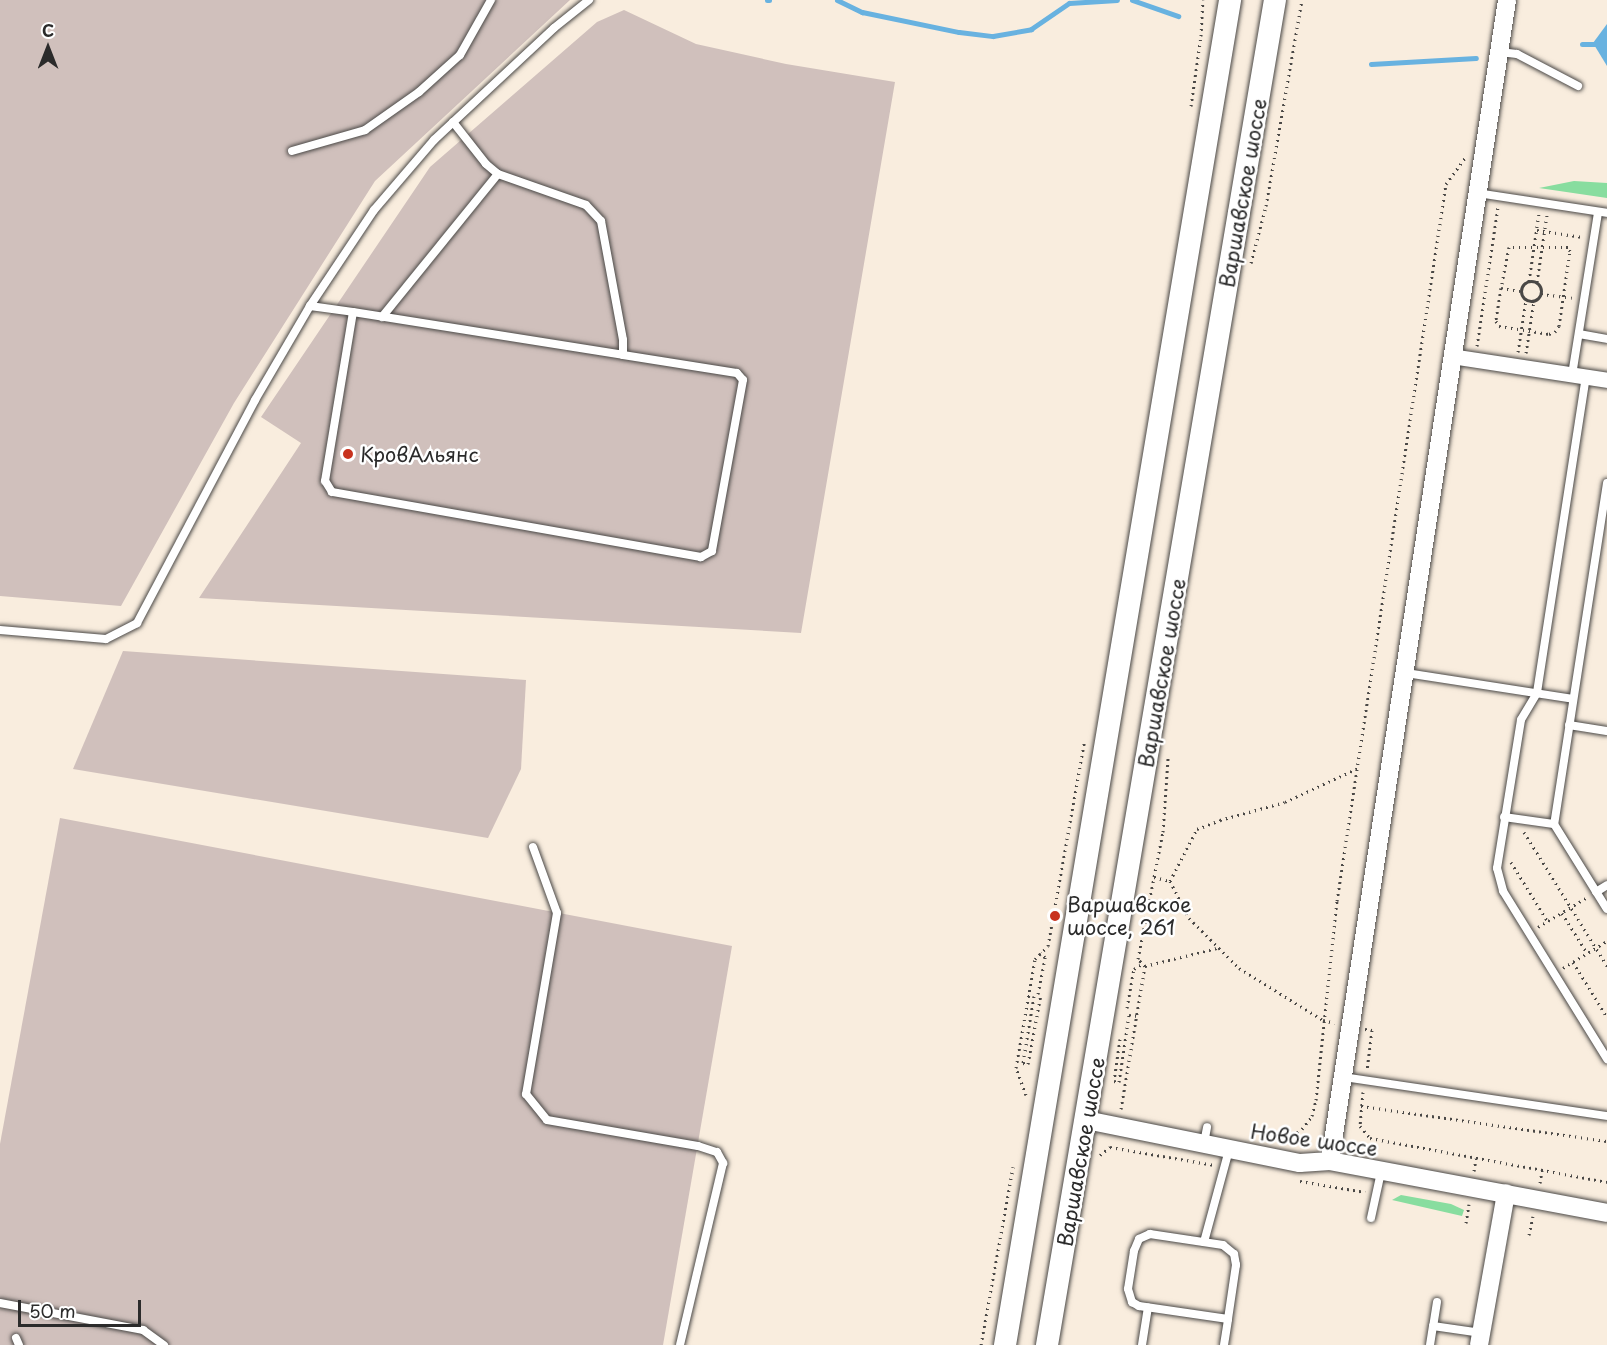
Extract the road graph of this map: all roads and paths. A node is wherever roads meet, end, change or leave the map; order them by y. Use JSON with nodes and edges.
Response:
{"nodes":[{"id":1,"x":491,"y":0,"type":"edge"},
{"id":2,"x":589,"y":0,"type":"edge"},
{"id":3,"x":1203,"y":0,"type":"edge"},
{"id":4,"x":1230,"y":0,"type":"edge"},
{"id":5,"x":1275,"y":0,"type":"edge"},
{"id":6,"x":1302,"y":0,"type":"edge"},
{"id":7,"x":1507,"y":0,"type":"edge"},
{"id":8,"x":1498,"y":51,"type":"junction"},
{"id":9,"x":1578,"y":86,"type":"dead end"},
{"id":10,"x":1189,"y":117,"type":"dead end"},
{"id":11,"x":453,"y":122,"type":"junction"},
{"id":12,"x":1471,"y":150,"type":"dead end"},
{"id":13,"x":292,"y":151,"type":"dead end"},
{"id":14,"x":498,"y":174,"type":"junction"},
{"id":15,"x":1475,"y":193,"type":"junction"},
{"id":16,"x":1545,"y":203,"type":"junction"},
{"id":17,"x":1598,"y":212,"type":"junction"},
{"id":18,"x":1607,"y":213,"type":"edge"},
{"id":19,"x":1537,"y":230,"type":"junction"},
{"id":20,"x":1545,"y":231,"type":"junction"},
{"id":21,"x":1593,"y":238,"type":"junction"},
{"id":22,"x":1534,"y":246,"type":"junction"},
{"id":23,"x":1542,"y":246,"type":"junction"},
{"id":24,"x":1250,"y":267,"type":"dead end"},
{"id":25,"x":1529,"y":281,"type":"junction"},
{"id":26,"x":1537,"y":282,"type":"junction"},
{"id":27,"x":1501,"y":288,"type":"junction"},
{"id":28,"x":1521,"y":291,"type":"junction"},
{"id":29,"x":1541,"y":294,"type":"junction"},
{"id":30,"x":1563,"y":297,"type":"junction"},
{"id":31,"x":1526,"y":300,"type":"junction"},
{"id":32,"x":1584,"y":300,"type":"junction"},
{"id":33,"x":1534,"y":301,"type":"junction"},
{"id":34,"x":310,"y":306,"type":"junction"},
{"id":35,"x":352,"y":312,"type":"junction"},
{"id":36,"x":382,"y":317,"type":"junction"},
{"id":37,"x":1521,"y":330,"type":"junction"},
{"id":38,"x":1529,"y":331,"type":"junction"},
{"id":39,"x":1578,"y":334,"type":"junction"},
{"id":40,"x":1607,"y":339,"type":"edge"},
{"id":41,"x":623,"y":355,"type":"junction"},
{"id":42,"x":1451,"y":356,"type":"junction"},
{"id":43,"x":1520,"y":366,"type":"junction"},
{"id":44,"x":1579,"y":376,"type":"junction"},
{"id":45,"x":1607,"y":380,"type":"edge"},
{"id":46,"x":1607,"y":483,"type":"edge"},
{"id":47,"x":0,"y":630,"type":"edge"},
{"id":48,"x":1404,"y":672,"type":"junction"},
{"id":49,"x":1537,"y":693,"type":"junction"},
{"id":50,"x":1573,"y":699,"type":"junction"},
{"id":51,"x":1569,"y":725,"type":"junction"},
{"id":52,"x":1607,"y":731,"type":"edge"},
{"id":53,"x":1086,"y":736,"type":"dead end"},
{"id":54,"x":1168,"y":756,"type":"dead end"},
{"id":55,"x":1359,"y":766,"type":"junction"},
{"id":56,"x":1504,"y":817,"type":"junction"},
{"id":57,"x":1516,"y":818,"type":"junction"},
{"id":58,"x":1554,"y":824,"type":"junction"},
{"id":59,"x":1500,"y":845,"type":"junction"},
{"id":60,"x":533,"y":847,"type":"dead end"},
{"id":61,"x":1154,"y":877,"type":"junction"},
{"id":62,"x":1170,"y":881,"type":"junction"},
{"id":63,"x":1607,"y":885,"type":"edge"},
{"id":64,"x":1596,"y":892,"type":"junction"},
{"id":65,"x":1571,"y":908,"type":"junction"},
{"id":66,"x":1607,"y":909,"type":"edge"},
{"id":67,"x":1562,"y":913,"type":"junction"},
{"id":68,"x":1548,"y":922,"type":"junction"},
{"id":69,"x":1529,"y":933,"type":"junction"},
{"id":70,"x":1607,"y":941,"type":"edge"},
{"id":71,"x":1217,"y":948,"type":"junction"},
{"id":72,"x":1596,"y":948,"type":"junction"},
{"id":73,"x":1041,"y":953,"type":"junction"},
{"id":74,"x":1587,"y":953,"type":"junction"},
{"id":75,"x":1573,"y":962,"type":"junction"},
{"id":76,"x":1143,"y":965,"type":"junction"},
{"id":77,"x":1607,"y":966,"type":"edge"},
{"id":78,"x":1554,"y":973,"type":"junction"},
{"id":79,"x":1029,"y":996,"type":"junction"},
{"id":80,"x":1137,"y":1016,"type":"junction"},
{"id":81,"x":1607,"y":1017,"type":"edge"},
{"id":82,"x":1323,"y":1020,"type":"junction"},
{"id":83,"x":1350,"y":1027,"type":"junction"},
{"id":84,"x":1607,"y":1059,"type":"edge"},
{"id":85,"x":1343,"y":1077,"type":"junction"},
{"id":86,"x":1365,"y":1080,"type":"junction"},
{"id":87,"x":1024,"y":1106,"type":"dead end"},
{"id":88,"x":1361,"y":1106,"type":"junction"},
{"id":89,"x":1120,"y":1116,"type":"dead end"},
{"id":90,"x":1607,"y":1116,"type":"edge"},
{"id":91,"x":1086,"y":1120,"type":"junction"},
{"id":92,"x":1607,"y":1141,"type":"edge"},
{"id":93,"x":1272,"y":1142,"type":"dead end"},
{"id":94,"x":1098,"y":1159,"type":"dead end"},
{"id":95,"x":1227,"y":1159,"type":"junction"},
{"id":96,"x":1330,"y":1161,"type":"junction"},
{"id":97,"x":1014,"y":1163,"type":"dead end"},
{"id":98,"x":1381,"y":1172,"type":"junction"},
{"id":99,"x":1294,"y":1180,"type":"dead end"},
{"id":100,"x":1607,"y":1182,"type":"edge"},
{"id":101,"x":1506,"y":1193,"type":"junction"},
{"id":102,"x":1376,"y":1194,"type":"junction"},
{"id":103,"x":1607,"y":1213,"type":"edge"},
{"id":104,"x":1371,"y":1218,"type":"dead end"},
{"id":105,"x":1204,"y":1242,"type":"junction"},
{"id":106,"x":1437,"y":1302,"type":"dead end"},
{"id":107,"x":0,"y":1303,"type":"edge"},
{"id":108,"x":1148,"y":1307,"type":"junction"},
{"id":109,"x":1227,"y":1319,"type":"junction"},
{"id":110,"x":1433,"y":1326,"type":"junction"},
{"id":111,"x":1480,"y":1339,"type":"edge"},
{"id":112,"x":164,"y":1345,"type":"edge"},
{"id":113,"x":680,"y":1345,"type":"edge"},
{"id":114,"x":981,"y":1345,"type":"edge"},
{"id":115,"x":1005,"y":1345,"type":"edge"},
{"id":116,"x":1047,"y":1345,"type":"edge"},
{"id":117,"x":1142,"y":1345,"type":"edge"},
{"id":118,"x":1224,"y":1345,"type":"edge"},
{"id":119,"x":1430,"y":1345,"type":"edge"}],
"edges":[{"from":1,"to":13,"type":"lane"},
{"from":2,"to":11,"type":"lane"},
{"from":3,"to":10,"type":"path"},
{"from":4,"to":115,"type":"main road"},
{"from":5,"to":91,"type":"main road","name":"Варшавское шоссе"},
{"from":6,"to":24,"type":"path"},
{"from":7,"to":8,"type":"street"},
{"from":8,"to":9,"type":"lane"},
{"from":8,"to":15,"type":"street"},
{"from":11,"to":14,"type":"lane"},
{"from":11,"to":34,"type":"lane"},
{"from":12,"to":55,"type":"path"},
{"from":14,"to":36,"type":"lane"},
{"from":14,"to":41,"type":"lane"},
{"from":15,"to":16,"type":"lane"},
{"from":15,"to":42,"type":"street"},
{"from":16,"to":17,"type":"lane"},
{"from":16,"to":19,"type":"path"},
{"from":16,"to":20,"type":"path"},
{"from":17,"to":18,"type":"lane"},
{"from":17,"to":21,"type":"lane"},
{"from":19,"to":20,"type":"path"},
{"from":19,"to":22,"type":"path"},
{"from":20,"to":21,"type":"path"},
{"from":20,"to":23,"type":"path"},
{"from":21,"to":32,"type":"lane"},
{"from":22,"to":23,"type":"path"},
{"from":22,"to":25,"type":"path"},
{"from":22,"to":27,"type":"path"},
{"from":23,"to":26,"type":"path"},
{"from":23,"to":30,"type":"path"},
{"from":25,"to":26,"type":"path"},
{"from":25,"to":28,"type":"path"},
{"from":26,"to":29,"type":"path"},
{"from":27,"to":28,"type":"path"},
{"from":27,"to":37,"type":"path"},
{"from":28,"to":31,"type":"path"},
{"from":29,"to":30,"type":"path"},
{"from":29,"to":33,"type":"path"},
{"from":30,"to":32,"type":"path"},
{"from":30,"to":38,"type":"path"},
{"from":31,"to":33,"type":"path"},
{"from":31,"to":37,"type":"path"},
{"from":32,"to":39,"type":"lane"},
{"from":33,"to":38,"type":"path"},
{"from":34,"to":35,"type":"lane"},
{"from":34,"to":47,"type":"lane"},
{"from":35,"to":36,"type":"lane"},
{"from":35,"to":41,"type":"lane"},
{"from":36,"to":41,"type":"lane"},
{"from":37,"to":38,"type":"path"},
{"from":37,"to":43,"type":"path"},
{"from":38,"to":43,"type":"path"},
{"from":39,"to":40,"type":"lane"},
{"from":39,"to":44,"type":"lane"},
{"from":42,"to":43,"type":"street"},
{"from":42,"to":48,"type":"street"},
{"from":43,"to":44,"type":"street"},
{"from":44,"to":45,"type":"street"},
{"from":44,"to":49,"type":"lane"},
{"from":46,"to":50,"type":"lane"},
{"from":48,"to":49,"type":"lane"},
{"from":48,"to":83,"type":"street"},
{"from":49,"to":50,"type":"lane"},
{"from":49,"to":56,"type":"lane"},
{"from":50,"to":51,"type":"lane"},
{"from":51,"to":52,"type":"lane"},
{"from":51,"to":58,"type":"lane"},
{"from":53,"to":73,"type":"path"},
{"from":54,"to":61,"type":"path"},
{"from":55,"to":62,"type":"path"},
{"from":55,"to":82,"type":"path"},
{"from":56,"to":57,"type":"lane"},
{"from":56,"to":59,"type":"lane"},
{"from":57,"to":58,"type":"lane"},
{"from":57,"to":65,"type":"path"},
{"from":58,"to":64,"type":"lane"},
{"from":59,"to":68,"type":"path"},
{"from":59,"to":69,"type":"lane"},
{"from":60,"to":113,"type":"lane"},
{"from":61,"to":62,"type":"path"},
{"from":61,"to":76,"type":"path"},
{"from":62,"to":71,"type":"path"},
{"from":63,"to":64,"type":"lane"},
{"from":64,"to":65,"type":"path"},
{"from":64,"to":66,"type":"lane"},
{"from":65,"to":67,"type":"path"},
{"from":65,"to":72,"type":"path"},
{"from":67,"to":68,"type":"path"},
{"from":67,"to":74,"type":"path"},
{"from":68,"to":69,"type":"path"},
{"from":69,"to":78,"type":"lane"},
{"from":70,"to":72,"type":"path"},
{"from":71,"to":76,"type":"path"},
{"from":71,"to":82,"type":"path"},
{"from":72,"to":74,"type":"path"},
{"from":72,"to":77,"type":"path"},
{"from":73,"to":79,"type":"path"},
{"from":73,"to":79,"type":"path"},
{"from":74,"to":75,"type":"path"},
{"from":75,"to":78,"type":"path"},
{"from":75,"to":81,"type":"path"},
{"from":76,"to":80,"type":"path"},
{"from":76,"to":80,"type":"path"},
{"from":78,"to":84,"type":"lane"},
{"from":79,"to":87,"type":"path"},
{"from":80,"to":89,"type":"path"},
{"from":82,"to":83,"type":"path"},
{"from":82,"to":93,"type":"path"},
{"from":83,"to":85,"type":"street"},
{"from":83,"to":86,"type":"path"},
{"from":85,"to":86,"type":"lane"},
{"from":85,"to":96,"type":"street"},
{"from":86,"to":88,"type":"path"},
{"from":86,"to":90,"type":"lane"},
{"from":88,"to":92,"type":"path"},
{"from":88,"to":100,"type":"path"},
{"from":91,"to":95,"type":"street","name":"Новое шоссе"},
{"from":91,"to":116,"type":"main road","name":"Варшавское шоссе"},
{"from":94,"to":95,"type":"path"},
{"from":95,"to":96,"type":"street","name":"Новое шоссе"},
{"from":95,"to":105,"type":"lane"},
{"from":96,"to":98,"type":"street","name":"Новое шоссе"},
{"from":97,"to":114,"type":"path"},
{"from":98,"to":101,"type":"street","name":"Новое шоссе"},
{"from":98,"to":102,"type":"lane"},
{"from":99,"to":102,"type":"path"},
{"from":101,"to":103,"type":"street","name":"Новое шоссе"},
{"from":101,"to":111,"type":"street"},
{"from":102,"to":104,"type":"lane"},
{"from":105,"to":108,"type":"lane"},
{"from":105,"to":109,"type":"lane"},
{"from":106,"to":110,"type":"lane"},
{"from":107,"to":112,"type":"lane"},
{"from":108,"to":109,"type":"lane"},
{"from":108,"to":117,"type":"lane"},
{"from":109,"to":118,"type":"lane"},
{"from":110,"to":111,"type":"lane"},
{"from":110,"to":119,"type":"lane"}]}
